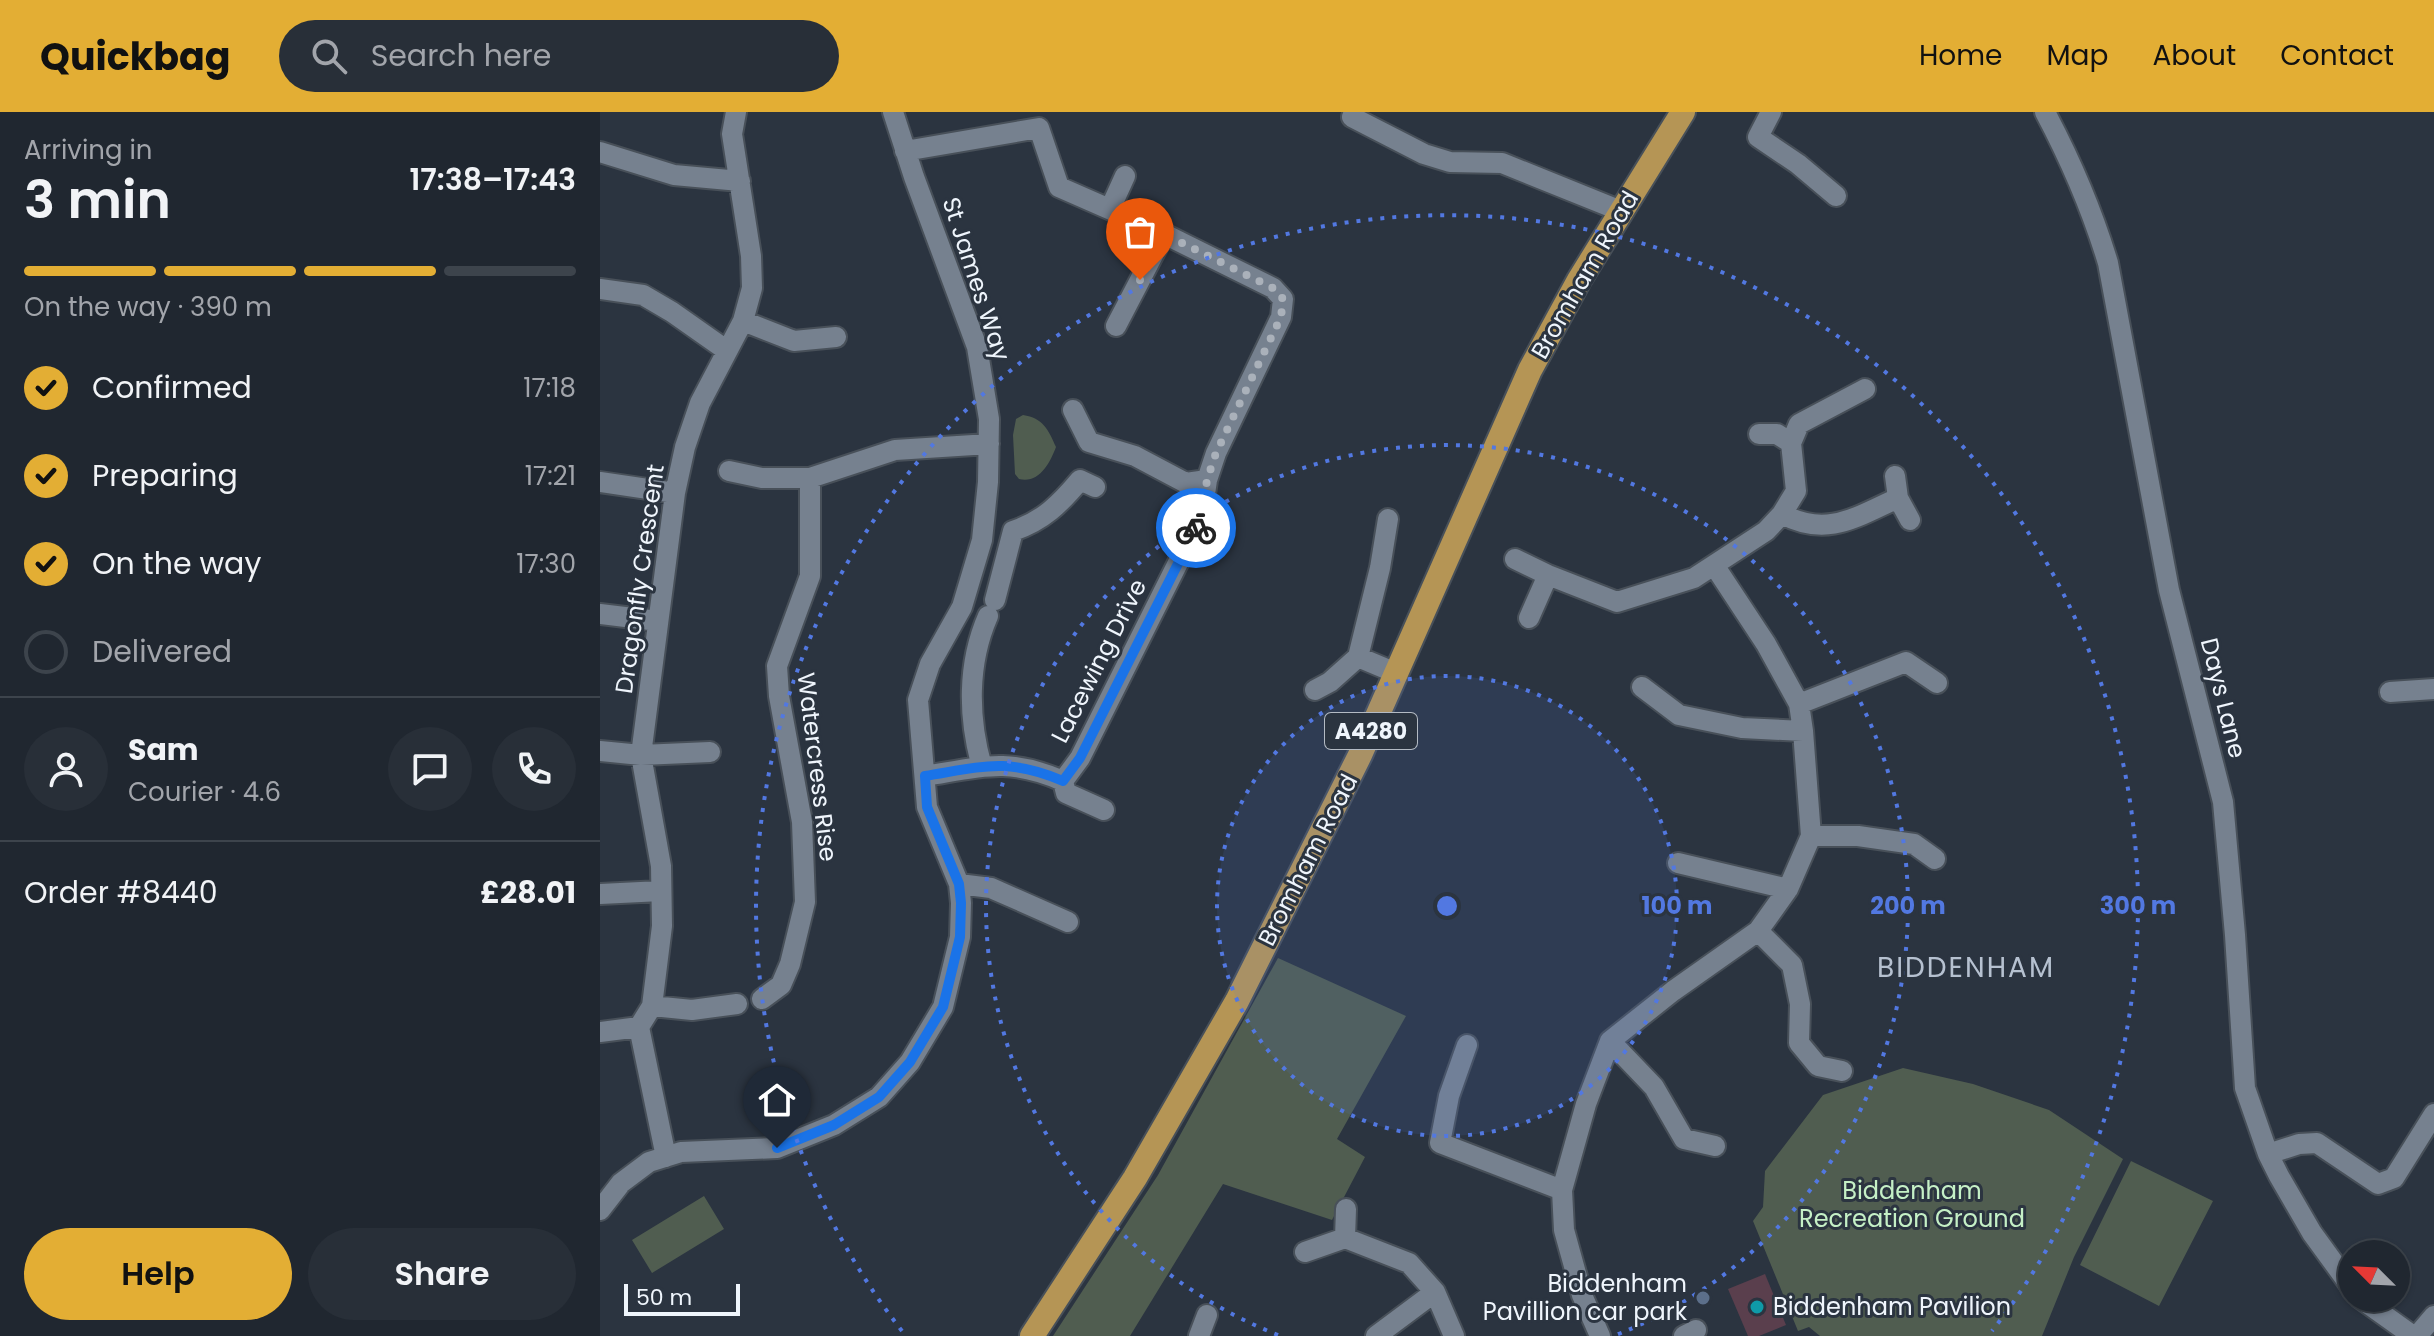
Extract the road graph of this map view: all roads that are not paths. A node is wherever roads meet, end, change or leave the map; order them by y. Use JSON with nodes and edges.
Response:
{"nodes":[{"id":1,"x":736,"y":112,"type":"edge"},
{"id":2,"x":893,"y":112,"type":"edge"},
{"id":3,"x":1683,"y":112,"type":"edge"},
{"id":4,"x":1771,"y":112,"type":"edge"},
{"id":5,"x":2045,"y":112,"type":"edge"},
{"id":6,"x":1352,"y":117,"type":"dead end"},
{"id":7,"x":905,"y":151,"type":"junction"},
{"id":8,"x":600,"y":152,"type":"edge"},
{"id":9,"x":1125,"y":176,"type":"dead end"},
{"id":10,"x":740,"y":181,"type":"junction"},
{"id":11,"x":1836,"y":196,"type":"dead end"},
{"id":12,"x":1110,"y":209,"type":"junction"},
{"id":13,"x":1621,"y":211,"type":"junction"},
{"id":14,"x":1148,"y":227,"type":"junction"},
{"id":15,"x":601,"y":292,"type":"edge"},
{"id":16,"x":743,"y":321,"type":"junction"},
{"id":17,"x":1116,"y":326,"type":"dead end"},
{"id":18,"x":836,"y":337,"type":"dead end"},
{"id":19,"x":726,"y":350,"type":"junction"},
{"id":20,"x":1865,"y":389,"type":"dead end"},
{"id":21,"x":1073,"y":410,"type":"dead end"},
{"id":22,"x":1759,"y":434,"type":"dead end"},
{"id":23,"x":1791,"y":443,"type":"junction"},
{"id":24,"x":989,"y":444,"type":"junction"},
{"id":25,"x":729,"y":471,"type":"dead end"},
{"id":26,"x":1895,"y":476,"type":"dead end"},
{"id":27,"x":810,"y":478,"type":"junction"},
{"id":28,"x":1207,"y":480,"type":"junction"},
{"id":29,"x":600,"y":482,"type":"edge"},
{"id":30,"x":1095,"y":487,"type":"dead end"},
{"id":31,"x":675,"y":493,"type":"junction"},
{"id":32,"x":1898,"y":498,"type":"junction"},
{"id":33,"x":1782,"y":514,"type":"junction"},
{"id":34,"x":985,"y":515,"type":"junction"},
{"id":35,"x":1388,"y":519,"type":"dead end"},
{"id":36,"x":1910,"y":520,"type":"dead end"},
{"id":37,"x":1013,"y":531,"type":"junction"},
{"id":38,"x":1515,"y":559,"type":"dead end"},
{"id":39,"x":1714,"y":565,"type":"junction"},
{"id":40,"x":1548,"y":575,"type":"junction"},
{"id":41,"x":600,"y":614,"type":"edge"},
{"id":42,"x":1529,"y":618,"type":"dead end"},
{"id":43,"x":658,"y":621,"type":"junction"},
{"id":44,"x":1358,"y":657,"type":"junction"},
{"id":45,"x":1396,"y":673,"type":"junction"},
{"id":46,"x":1937,"y":683,"type":"dead end"},
{"id":47,"x":1642,"y":687,"type":"dead end"},
{"id":48,"x":2434,"y":689,"type":"edge"},
{"id":49,"x":1315,"y":690,"type":"dead end"},
{"id":50,"x":2390,"y":692,"type":"dead end"},
{"id":51,"x":1799,"y":704,"type":"junction"},
{"id":52,"x":1803,"y":731,"type":"junction"},
{"id":53,"x":600,"y":751,"type":"edge"},
{"id":54,"x":710,"y":752,"type":"dead end"},
{"id":55,"x":641,"y":755,"type":"junction"},
{"id":56,"x":982,"y":767,"type":"junction"},
{"id":57,"x":925,"y":776,"type":"junction"},
{"id":58,"x":1063,"y":781,"type":"junction"},
{"id":59,"x":1104,"y":810,"type":"dead end"},
{"id":60,"x":1811,"y":836,"type":"junction"},
{"id":61,"x":1935,"y":859,"type":"dead end"},
{"id":62,"x":1678,"y":863,"type":"dead end"},
{"id":63,"x":959,"y":884,"type":"junction"},
{"id":64,"x":1788,"y":889,"type":"junction"},
{"id":65,"x":661,"y":891,"type":"junction"},
{"id":66,"x":600,"y":894,"type":"edge"},
{"id":67,"x":1068,"y":922,"type":"dead end"},
{"id":68,"x":1758,"y":931,"type":"junction"},
{"id":69,"x":762,"y":999,"type":"dead end"},
{"id":70,"x":737,"y":1004,"type":"dead end"},
{"id":71,"x":652,"y":1006,"type":"junction"},
{"id":72,"x":639,"y":1027,"type":"junction"},
{"id":73,"x":600,"y":1032,"type":"edge"},
{"id":74,"x":1610,"y":1041,"type":"junction"},
{"id":75,"x":1467,"y":1045,"type":"dead end"},
{"id":76,"x":1842,"y":1071,"type":"dead end"},
{"id":77,"x":2434,"y":1114,"type":"edge"},
{"id":78,"x":1715,"y":1146,"type":"dead end"},
{"id":79,"x":2268,"y":1154,"type":"junction"},
{"id":80,"x":666,"y":1157,"type":"junction"},
{"id":81,"x":1562,"y":1190,"type":"junction"},
{"id":82,"x":1346,"y":1209,"type":"dead end"},
{"id":83,"x":600,"y":1210,"type":"edge"},
{"id":84,"x":1345,"y":1238,"type":"junction"},
{"id":85,"x":1305,"y":1252,"type":"dead end"},
{"id":86,"x":2338,"y":1269,"type":"edge"},
{"id":87,"x":1435,"y":1292,"type":"junction"},
{"id":88,"x":2380,"y":1312,"type":"edge"},
{"id":89,"x":1207,"y":1315,"type":"dead end"},
{"id":90,"x":2434,"y":1316,"type":"edge"},
{"id":91,"x":1032,"y":1336,"type":"edge"},
{"id":92,"x":1199,"y":1336,"type":"edge"},
{"id":93,"x":1376,"y":1336,"type":"edge"},
{"id":94,"x":1454,"y":1336,"type":"edge"},
{"id":95,"x":1600,"y":1336,"type":"edge"},
{"id":96,"x":2415,"y":1336,"type":"edge"}],
"edges":[{"from":1,"to":10,"type":"street","name":"Dragonfly Crescent"},
{"from":2,"to":7,"type":"street","name":"St James Way"},
{"from":3,"to":13,"type":"main road","name":"Bromham Road","number":"A4280"},
{"from":4,"to":11,"type":"street"},
{"from":5,"to":79,"type":"street","name":"Days Lane"},
{"from":6,"to":13,"type":"street"},
{"from":7,"to":12,"type":"street"},
{"from":7,"to":24,"type":"street","name":"St James Way"},
{"from":8,"to":10,"type":"street"},
{"from":9,"to":12,"type":"street"},
{"from":10,"to":16,"type":"street","name":"Dragonfly Crescent"},
{"from":12,"to":14,"type":"street"},
{"from":13,"to":45,"type":"main road","name":"Bromham Road","number":"A4280"},
{"from":14,"to":17,"type":"street"},
{"from":14,"to":28,"type":"street","name":"Lacewing Drive"},
{"from":15,"to":19,"type":"street"},
{"from":16,"to":18,"type":"street"},
{"from":16,"to":19,"type":"street","name":"Dragonfly Crescent"},
{"from":19,"to":31,"type":"street","name":"Dragonfly Crescent"},
{"from":20,"to":23,"type":"street"},
{"from":21,"to":28,"type":"street"},
{"from":22,"to":23,"type":"street"},
{"from":23,"to":33,"type":"street"},
{"from":24,"to":27,"type":"street"},
{"from":24,"to":34,"type":"street","name":"St James Way"},
{"from":25,"to":27,"type":"street"},
{"from":26,"to":32,"type":"street"},
{"from":27,"to":69,"type":"street","name":"Watercress Rise"},
{"from":28,"to":58,"type":"street","name":"Lacewing Drive"},
{"from":29,"to":31,"type":"street"},
{"from":30,"to":37,"type":"street"},
{"from":31,"to":43,"type":"street","name":"Dragonfly Crescent"},
{"from":32,"to":33,"type":"street"},
{"from":32,"to":36,"type":"street"},
{"from":33,"to":39,"type":"street"},
{"from":34,"to":37,"type":"street"},
{"from":34,"to":57,"type":"street","name":"St James Way"},
{"from":35,"to":44,"type":"street"},
{"from":37,"to":56,"type":"street"},
{"from":38,"to":40,"type":"street"},
{"from":39,"to":40,"type":"street"},
{"from":39,"to":51,"type":"street"},
{"from":40,"to":42,"type":"street"},
{"from":41,"to":43,"type":"street"},
{"from":43,"to":55,"type":"street","name":"Dragonfly Crescent"},
{"from":44,"to":45,"type":"street"},
{"from":44,"to":49,"type":"street"},
{"from":45,"to":91,"type":"main road","name":"Bromham Road","number":"A4280"},
{"from":46,"to":51,"type":"street"},
{"from":47,"to":52,"type":"street"},
{"from":48,"to":50,"type":"street"},
{"from":51,"to":52,"type":"street"},
{"from":52,"to":60,"type":"street"},
{"from":53,"to":55,"type":"street"},
{"from":54,"to":55,"type":"street"},
{"from":55,"to":65,"type":"street","name":"Dragonfly Crescent"},
{"from":56,"to":57,"type":"street","name":"Lacewing Drive"},
{"from":56,"to":58,"type":"street","name":"Lacewing Drive"},
{"from":57,"to":63,"type":"street","name":"St James Way"},
{"from":58,"to":59,"type":"street"},
{"from":60,"to":61,"type":"street"},
{"from":60,"to":64,"type":"street"},
{"from":62,"to":64,"type":"street"},
{"from":63,"to":67,"type":"street"},
{"from":63,"to":80,"type":"street","name":"St James Way"},
{"from":64,"to":68,"type":"street"},
{"from":65,"to":66,"type":"street"},
{"from":65,"to":71,"type":"street","name":"Dragonfly Crescent"},
{"from":68,"to":74,"type":"street"},
{"from":68,"to":76,"type":"street"},
{"from":70,"to":71,"type":"street"},
{"from":71,"to":72,"type":"street","name":"Dragonfly Crescent"},
{"from":72,"to":73,"type":"street"},
{"from":72,"to":80,"type":"street"},
{"from":74,"to":78,"type":"street"},
{"from":74,"to":81,"type":"street"},
{"from":75,"to":81,"type":"street"},
{"from":77,"to":79,"type":"street"},
{"from":79,"to":86,"type":"street","name":"Days Lane"},
{"from":80,"to":83,"type":"street","name":"St James Way"},
{"from":81,"to":95,"type":"street"},
{"from":82,"to":84,"type":"street"},
{"from":84,"to":85,"type":"street"},
{"from":84,"to":87,"type":"street"},
{"from":87,"to":93,"type":"street"},
{"from":87,"to":94,"type":"street"},
{"from":88,"to":96,"type":"street"},
{"from":89,"to":92,"type":"street"},
{"from":90,"to":96,"type":"street"}]}
